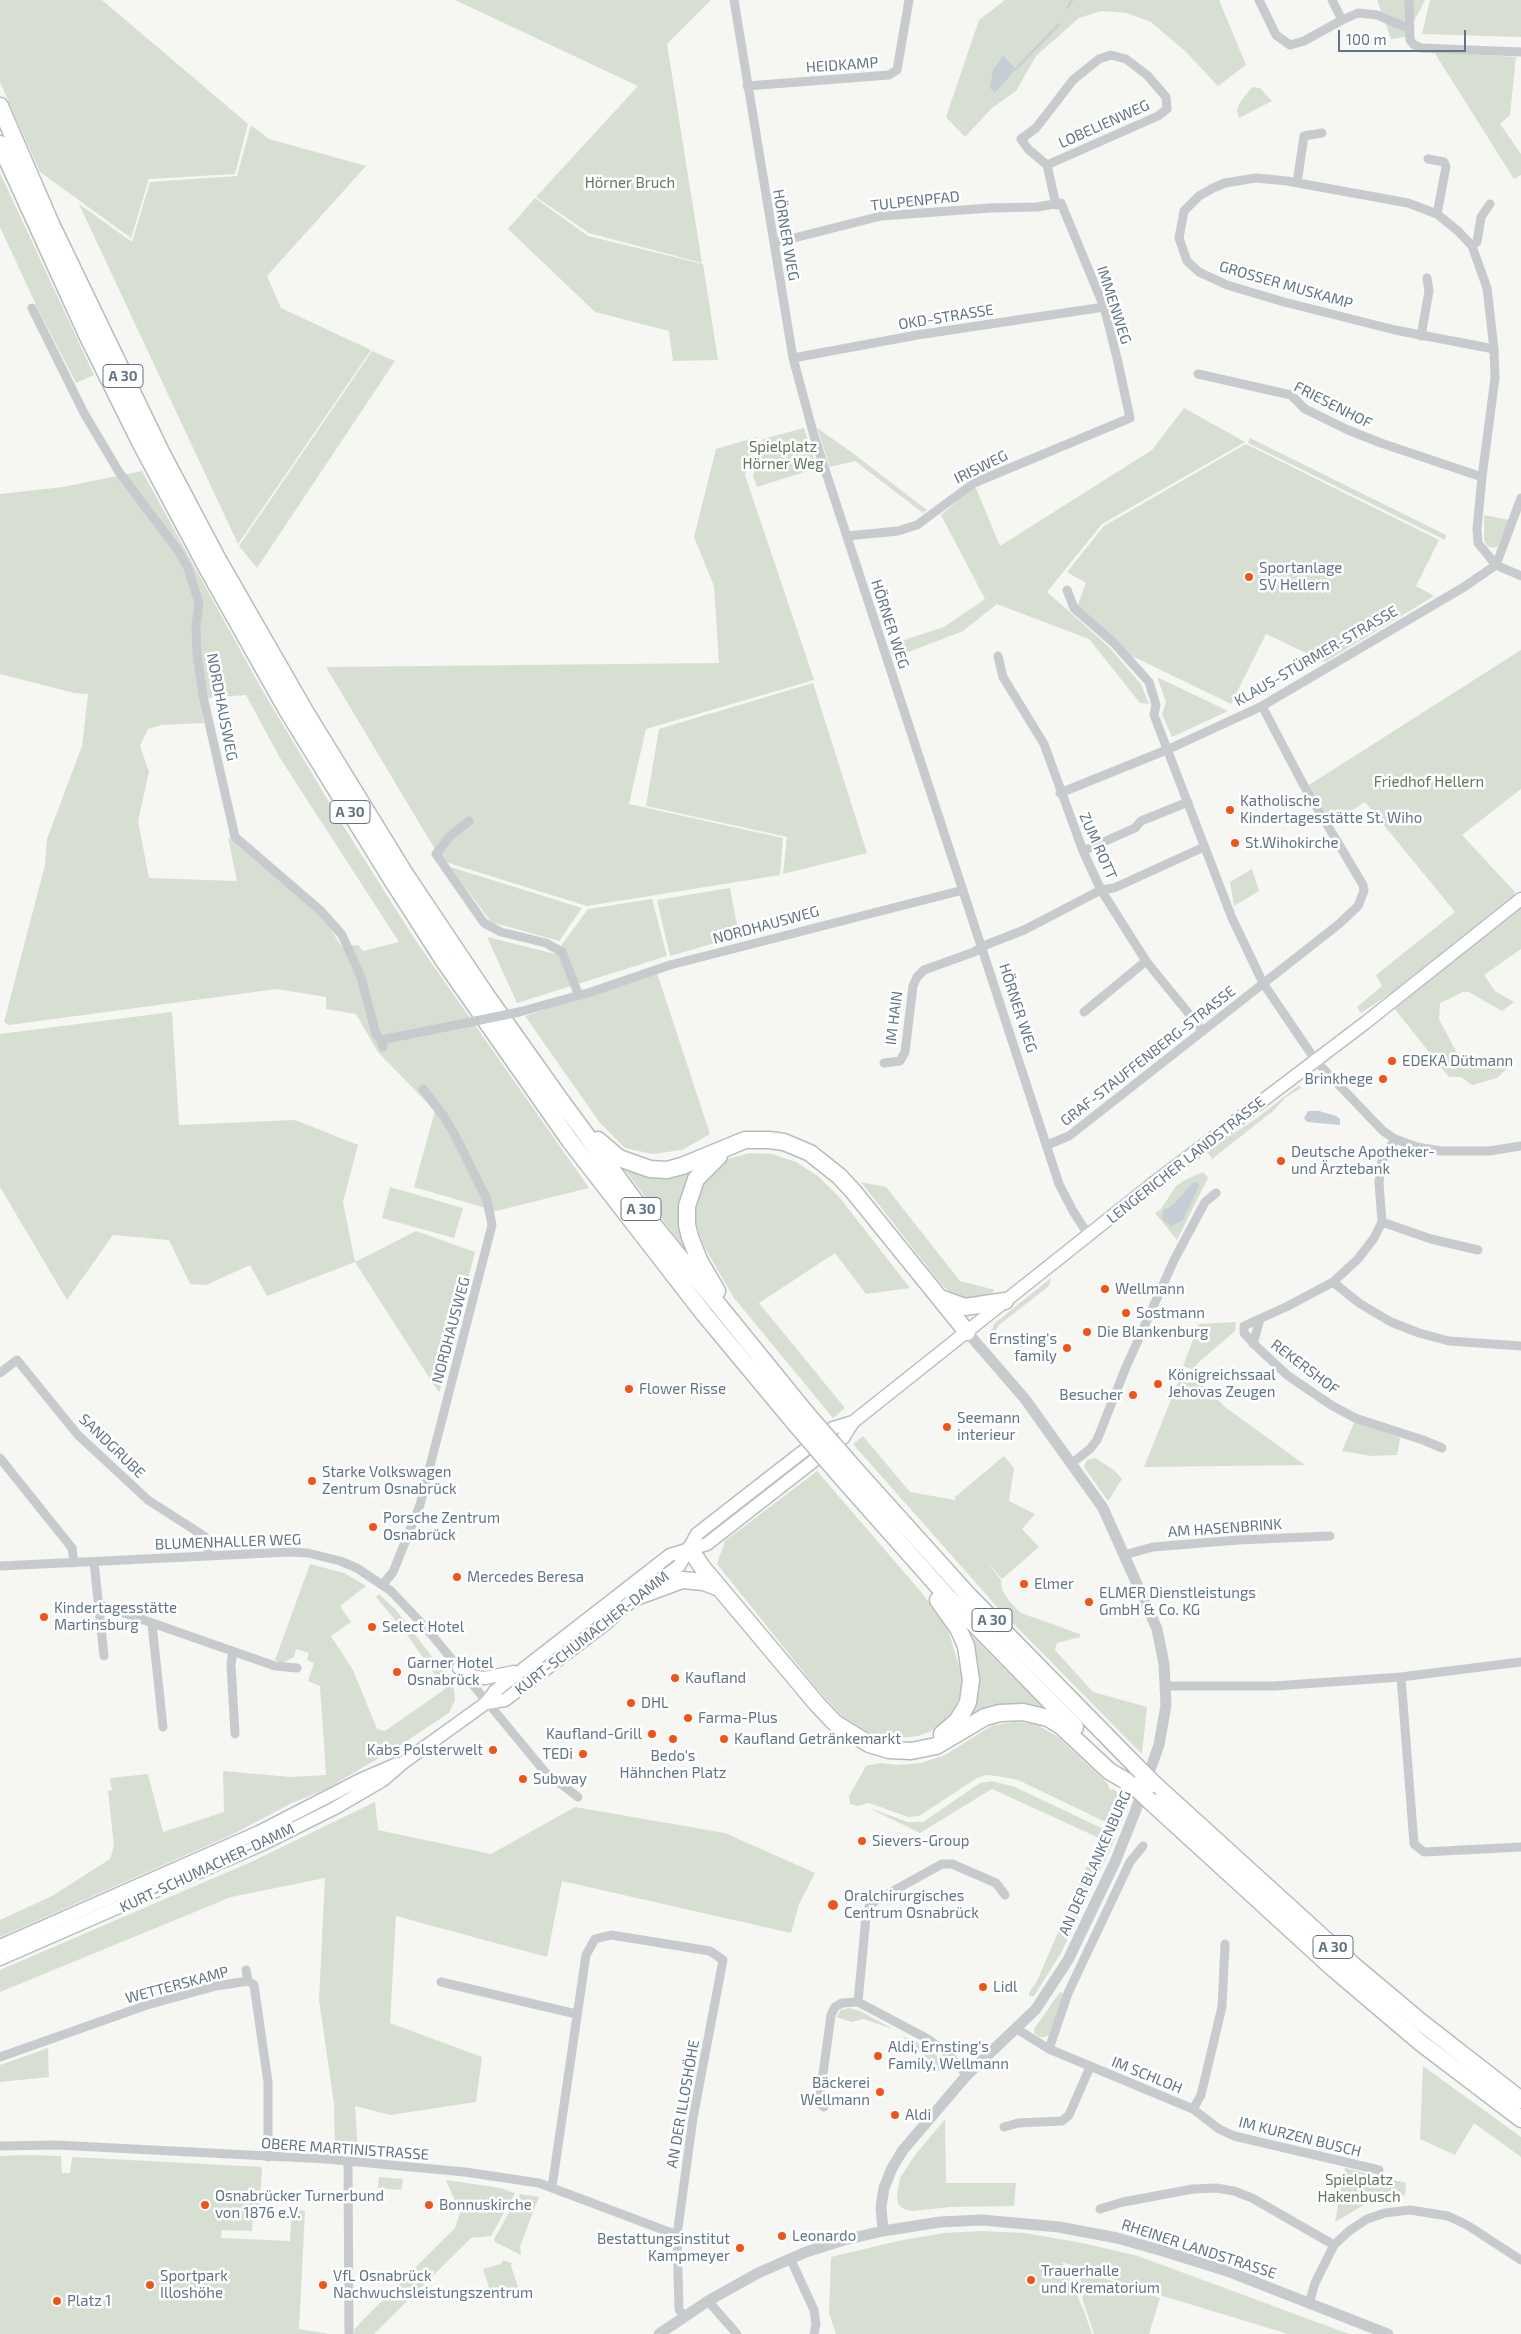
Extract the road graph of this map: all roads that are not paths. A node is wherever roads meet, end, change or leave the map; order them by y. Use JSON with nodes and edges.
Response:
{"nodes":[{"id":1,"x":734,"y":0,"type":"edge"},
{"id":2,"x":910,"y":0,"type":"edge"},
{"id":3,"x":1259,"y":0,"type":"edge"},
{"id":4,"x":1332,"y":0,"type":"edge"},
{"id":5,"x":1409,"y":0,"type":"edge"},
{"id":6,"x":1342,"y":20,"type":"junction"},
{"id":7,"x":1408,"y":28,"type":"junction"},
{"id":8,"x":1521,"y":52,"type":"edge"},
{"id":9,"x":747,"y":86,"type":"junction"},
{"id":10,"x":0,"y":106,"type":"edge"},
{"id":11,"x":1322,"y":133,"type":"dead end"},
{"id":12,"x":0,"y":144,"type":"edge"},
{"id":13,"x":1428,"y":159,"type":"dead end"},
{"id":14,"x":1047,"y":165,"type":"junction"},
{"id":15,"x":1297,"y":183,"type":"junction"},
{"id":16,"x":1059,"y":204,"type":"junction"},
{"id":17,"x":1490,"y":204,"type":"dead end"},
{"id":18,"x":1437,"y":214,"type":"junction"},
{"id":19,"x":774,"y":243,"type":"junction"},
{"id":20,"x":1472,"y":246,"type":"junction"},
{"id":21,"x":1427,"y":278,"type":"dead end"},
{"id":22,"x":1104,"y":307,"type":"junction"},
{"id":23,"x":32,"y":308,"type":"dead end"},
{"id":24,"x":1421,"y":336,"type":"junction"},
{"id":25,"x":1494,"y":349,"type":"junction"},
{"id":26,"x":793,"y":358,"type":"junction"},
{"id":27,"x":1198,"y":374,"type":"dead end"},
{"id":28,"x":1130,"y":418,"type":"joint"},
{"id":29,"x":1482,"y":477,"type":"junction"},
{"id":30,"x":1521,"y":498,"type":"edge"},
{"id":31,"x":847,"y":536,"type":"junction"},
{"id":32,"x":1496,"y":565,"type":"junction"},
{"id":33,"x":1521,"y":576,"type":"edge"},
{"id":34,"x":1067,"y":590,"type":"dead end"},
{"id":35,"x":998,"y":656,"type":"dead end"},
{"id":36,"x":1262,"y":706,"type":"junction"},
{"id":37,"x":1169,"y":749,"type":"junction"},
{"id":38,"x":1060,"y":793,"type":"junction"},
{"id":39,"x":1188,"y":802,"type":"junction"},
{"id":40,"x":469,"y":821,"type":"dead end"},
{"id":41,"x":1204,"y":847,"type":"junction"},
{"id":42,"x":1083,"y":851,"type":"junction"},
{"id":43,"x":963,"y":890,"type":"junction"},
{"id":44,"x":1101,"y":890,"type":"junction"},
{"id":45,"x":1521,"y":899,"type":"edge"},
{"id":46,"x":983,"y":946,"type":"junction"},
{"id":47,"x":1146,"y":961,"type":"junction"},
{"id":48,"x":1263,"y":983,"type":"junction"},
{"id":49,"x":579,"y":996,"type":"junction"},
{"id":50,"x":1084,"y":1012,"type":"dead end"},
{"id":51,"x":1203,"y":1031,"type":"junction"},
{"id":52,"x":1316,"y":1061,"type":"junction"},
{"id":53,"x":884,"y":1063,"type":"dead end"},
{"id":54,"x":423,"y":1089,"type":"dead end"},
{"id":55,"x":559,"y":1098,"type":"junction"},
{"id":56,"x":1395,"y":1139,"type":"junction"},
{"id":57,"x":734,"y":1143,"type":"junction"},
{"id":58,"x":1047,"y":1145,"type":"junction"},
{"id":59,"x":1521,"y":1146,"type":"edge"},
{"id":60,"x":1216,"y":1193,"type":"dead end"},
{"id":61,"x":1382,"y":1222,"type":"junction"},
{"id":62,"x":1090,"y":1236,"type":"junction"},
{"id":63,"x":1478,"y":1250,"type":"dead end"},
{"id":64,"x":1333,"y":1282,"type":"junction"},
{"id":65,"x":936,"y":1295,"type":"junction"},
{"id":66,"x":1005,"y":1301,"type":"junction"},
{"id":67,"x":726,"y":1317,"type":"junction"},
{"id":68,"x":1260,"y":1319,"type":"junction"},
{"id":69,"x":967,"y":1332,"type":"junction"},
{"id":70,"x":1253,"y":1344,"type":"junction"},
{"id":71,"x":1521,"y":1346,"type":"edge"},
{"id":72,"x":0,"y":1373,"type":"edge"},
{"id":73,"x":800,"y":1417,"type":"junction"},
{"id":74,"x":852,"y":1422,"type":"junction"},
{"id":75,"x":1442,"y":1448,"type":"dead end"},
{"id":76,"x":798,"y":1457,"type":"joint"},
{"id":77,"x":0,"y":1458,"type":"edge"},
{"id":78,"x":1072,"y":1463,"type":"junction"},
{"id":79,"x":808,"y":1467,"type":"joint"},
{"id":80,"x":848,"y":1473,"type":"junction"},
{"id":81,"x":1330,"y":1536,"type":"dead end"},
{"id":82,"x":690,"y":1549,"type":"junction"},
{"id":83,"x":1124,"y":1555,"type":"junction"},
{"id":84,"x":209,"y":1556,"type":"junction"},
{"id":85,"x":94,"y":1562,"type":"junction"},
{"id":86,"x":74,"y":1563,"type":"junction"},
{"id":87,"x":917,"y":1563,"type":"junction"},
{"id":88,"x":0,"y":1566,"type":"edge"},
{"id":89,"x":383,"y":1584,"type":"junction"},
{"id":90,"x":720,"y":1588,"type":"junction"},
{"id":91,"x":636,"y":1597,"type":"junction"},
{"id":92,"x":98,"y":1604,"type":"junction"},
{"id":93,"x":152,"y":1624,"type":"junction"},
{"id":94,"x":233,"y":1652,"type":"junction"},
{"id":95,"x":104,"y":1656,"type":"dead end"},
{"id":96,"x":1521,"y":1662,"type":"edge"},
{"id":97,"x":297,"y":1668,"type":"dead end"},
{"id":98,"x":459,"y":1668,"type":"junction"},
{"id":99,"x":523,"y":1669,"type":"junction"},
{"id":100,"x":1401,"y":1677,"type":"junction"},
{"id":101,"x":1166,"y":1686,"type":"junction"},
{"id":102,"x":486,"y":1703,"type":"junction"},
{"id":103,"x":163,"y":1727,"type":"dead end"},
{"id":104,"x":235,"y":1734,"type":"dead end"},
{"id":105,"x":925,"y":1748,"type":"junction"},
{"id":106,"x":404,"y":1762,"type":"junction"},
{"id":107,"x":1133,"y":1785,"type":"junction"},
{"id":108,"x":578,"y":1796,"type":"dead end"},
{"id":109,"x":1143,"y":1846,"type":"dead end"},
{"id":110,"x":1521,"y":1847,"type":"edge"},
{"id":111,"x":1005,"y":1894,"type":"dead end"},
{"id":112,"x":1226,"y":1944,"type":"dead end"},
{"id":113,"x":0,"y":1946,"type":"edge"},
{"id":114,"x":0,"y":1959,"type":"edge"},
{"id":115,"x":246,"y":1970,"type":"dead end"},
{"id":116,"x":248,"y":1981,"type":"junction"},
{"id":117,"x":441,"y":1982,"type":"dead end"},
{"id":118,"x":858,"y":2002,"type":"junction"},
{"id":119,"x":576,"y":2014,"type":"junction"},
{"id":120,"x":1017,"y":2029,"type":"junction"},
{"id":121,"x":1049,"y":2049,"type":"junction"},
{"id":122,"x":0,"y":2057,"type":"edge"},
{"id":123,"x":1090,"y":2067,"type":"junction"},
{"id":124,"x":967,"y":2076,"type":"junction"},
{"id":125,"x":1521,"y":2100,"type":"edge"},
{"id":126,"x":824,"y":2107,"type":"dead end"},
{"id":127,"x":1193,"y":2109,"type":"junction"},
{"id":128,"x":1521,"y":2119,"type":"edge"},
{"id":129,"x":1004,"y":2128,"type":"dead end"},
{"id":130,"x":0,"y":2146,"type":"edge"},
{"id":131,"x":268,"y":2157,"type":"junction"},
{"id":132,"x":348,"y":2161,"type":"junction"},
{"id":133,"x":1378,"y":2170,"type":"dead end"},
{"id":134,"x":552,"y":2187,"type":"junction"},
{"id":135,"x":1100,"y":2208,"type":"dead end"},
{"id":136,"x":883,"y":2231,"type":"junction"},
{"id":137,"x":677,"y":2235,"type":"junction"},
{"id":138,"x":1334,"y":2245,"type":"junction"},
{"id":139,"x":790,"y":2258,"type":"junction"},
{"id":140,"x":1521,"y":2260,"type":"edge"},
{"id":141,"x":708,"y":2301,"type":"junction"},
{"id":142,"x":1309,"y":2304,"type":"junction"},
{"id":143,"x":684,"y":2317,"type":"junction"},
{"id":144,"x":349,"y":2334,"type":"edge"},
{"id":145,"x":659,"y":2334,"type":"edge"},
{"id":146,"x":737,"y":2334,"type":"edge"},
{"id":147,"x":814,"y":2334,"type":"edge"},
{"id":148,"x":1388,"y":2334,"type":"edge"}],
"edges":[{"from":1,"to":9,"type":"street","name":"HÖRNER WEG"},
{"from":2,"to":9,"type":"street","name":"HEIDKAMP"},
{"from":3,"to":6,"type":"street"},
{"from":4,"to":6,"type":"street"},
{"from":5,"to":7,"type":"street"},
{"from":6,"to":7,"type":"street"},
{"from":7,"to":8,"type":"street"},
{"from":9,"to":19,"type":"street","name":"HÖRNER WEG"},
{"from":10,"to":55,"type":"highway","number":"A 30"},
{"from":11,"to":15,"type":"street"},
{"from":12,"to":73,"type":"highway","number":"A 30"},
{"from":13,"to":18,"type":"street"},
{"from":14,"to":14,"type":"street","name":"LOBELIENWEG"},
{"from":14,"to":16,"type":"street","name":"LOBELIENWEG"},
{"from":15,"to":18,"type":"street","name":"GROSSER MUSKAMP"},
{"from":15,"to":24,"type":"street","name":"GROSSER MUSKAMP"},
{"from":16,"to":19,"type":"street","name":"TULPENPFAD"},
{"from":16,"to":22,"type":"street","name":"IMMENWEG"},
{"from":17,"to":20,"type":"street"},
{"from":18,"to":20,"type":"street","name":"GROSSER MUSKAMP"},
{"from":19,"to":26,"type":"street","name":"HÖRNER WEG"},
{"from":20,"to":25,"type":"street","name":"GROSSER MUSKAMP"},
{"from":21,"to":24,"type":"street"},
{"from":22,"to":26,"type":"street","name":"OKD-STRASSE"},
{"from":22,"to":28,"type":"street","name":"IMMENWEG"},
{"from":23,"to":49,"type":"street","name":"NORDHAUSWEG","bridge":true},
{"from":24,"to":25,"type":"street","name":"GROSSER MUSKAMP"},
{"from":25,"to":29,"type":"street","name":"GROSSER MUSKAMP"},
{"from":26,"to":31,"type":"street","name":"HÖRNER WEG"},
{"from":27,"to":29,"type":"street","name":"FRIESENHOF"},
{"from":28,"to":31,"type":"street","name":"IRISWEG"},
{"from":29,"to":32,"type":"street","name":"GROSSER MUSKAMP"},
{"from":30,"to":32,"type":"street"},
{"from":31,"to":43,"type":"street","name":"HÖRNER WEG"},
{"from":32,"to":33,"type":"street"},
{"from":32,"to":36,"type":"street","name":"KLAUS-STÜRMER-STRASSE"},
{"from":34,"to":37,"type":"street"},
{"from":35,"to":38,"type":"street","name":"ZUM ROTT"},
{"from":36,"to":37,"type":"street","name":"KLAUS-STÜRMER-STRASSE"},
{"from":36,"to":48,"type":"street","name":"GRAF-STAUFFENBERG-STRASSE"},
{"from":37,"to":38,"type":"street","name":"KLAUS-STÜRMER-STRASSE"},
{"from":37,"to":39,"type":"street"},
{"from":38,"to":42,"type":"street","name":"ZUM ROTT"},
{"from":39,"to":41,"type":"street"},
{"from":39,"to":42,"type":"street"},
{"from":40,"to":49,"type":"street"},
{"from":41,"to":44,"type":"street"},
{"from":41,"to":48,"type":"street"},
{"from":42,"to":44,"type":"street","name":"ZUM ROTT"},
{"from":43,"to":46,"type":"street","name":"HÖRNER WEG"},
{"from":43,"to":49,"type":"street","name":"NORDHAUSWEG"},
{"from":44,"to":46,"type":"street"},
{"from":44,"to":47,"type":"street","name":"ZUM ROTT"},
{"from":45,"to":52,"type":"main road","name":"LENGERICHER LANDSTRASSE"},
{"from":46,"to":53,"type":"street","name":"IM HAIN"},
{"from":46,"to":58,"type":"street","name":"HÖRNER WEG"},
{"from":47,"to":50,"type":"street"},
{"from":47,"to":51,"type":"street","name":"ZUM ROTT"},
{"from":48,"to":51,"type":"street","name":"GRAF-STAUFFENBERG-STRASSE"},
{"from":48,"to":52,"type":"street"},
{"from":51,"to":58,"type":"street","name":"GRAF-STAUFFENBERG-STRASSE"},
{"from":52,"to":56,"type":"street"},
{"from":52,"to":62,"type":"main road","name":"LENGERICHER LANDSTRASSE"},
{"from":54,"to":89,"type":"street","name":"NORDHAUSWEG"},
{"from":55,"to":57,"type":"highway"},
{"from":55,"to":67,"type":"highway","number":"A 30"},
{"from":56,"to":59,"type":"street"},
{"from":56,"to":61,"type":"street"},
{"from":57,"to":65,"type":"highway"},
{"from":57,"to":67,"type":"highway"},
{"from":58,"to":62,"type":"street","name":"HÖRNER WEG"},
{"from":60,"to":78,"type":"street"},
{"from":61,"to":63,"type":"street"},
{"from":61,"to":64,"type":"street","name":"REKERSHOF"},
{"from":62,"to":66,"type":"main road","name":"LENGERICHER LANDSTRASSE"},
{"from":64,"to":68,"type":"street","name":"REKERSHOF"},
{"from":64,"to":71,"type":"street"},
{"from":65,"to":66,"type":"highway"},
{"from":65,"to":69,"type":"highway"},
{"from":66,"to":69,"type":"main road","name":"LENGERICHER LANDSTRASSE"},
{"from":67,"to":73,"type":"highway","number":"A 30"},
{"from":68,"to":70,"type":"street"},
{"from":68,"to":70,"type":"street","name":"REKERSHOF"},
{"from":69,"to":74,"type":"main road","name":"LENGERICHER LANDSTRASSE"},
{"from":69,"to":78,"type":"street","name":"AN DER BLANKENBURG"},
{"from":70,"to":75,"type":"street","name":"REKERSHOF"},
{"from":72,"to":84,"type":"street","name":"SANDGRUBE"},
{"from":73,"to":80,"type":"highway","number":"A 30","bridge":true},
{"from":74,"to":76,"type":"main road","name":"LENGERICHER LANDSTRASSE"},
{"from":74,"to":79,"type":"main road","name":"LENGERICHER LANDSTRASSE"},
{"from":76,"to":82,"type":"main road","name":"KURT-SCHUMACHER-DAMM"},
{"from":77,"to":86,"type":"street"},
{"from":78,"to":83,"type":"street","name":"AN DER BLANKENBURG"},
{"from":79,"to":82,"type":"main road","name":"KURT-SCHUMACHER-DAMM"},
{"from":80,"to":87,"type":"highway","number":"A 30"},
{"from":80,"to":125,"type":"highway","number":"A 30","bridge":true},
{"from":81,"to":83,"type":"street","name":"AM HASENBRINK"},
{"from":82,"to":90,"type":"highway"},
{"from":82,"to":91,"type":"main road","name":"KURT-SCHUMACHER-DAMM"},
{"from":82,"to":99,"type":"main road","name":"KURT-SCHUMACHER-DAMM"},
{"from":83,"to":101,"type":"street","name":"AN DER BLANKENBURG"},
{"from":84,"to":85,"type":"street","name":"BLUMENHALLER WEG"},
{"from":84,"to":89,"type":"street","name":"BLUMENHALLER WEG"},
{"from":85,"to":86,"type":"street","name":"BLUMENHALLER WEG"},
{"from":85,"to":92,"type":"street"},
{"from":86,"to":88,"type":"street","name":"BLUMENHALLER WEG"},
{"from":87,"to":105,"type":"highway"},
{"from":87,"to":107,"type":"highway","number":"A 30"},
{"from":89,"to":98,"type":"street","name":"BLUMENHALLER WEG"},
{"from":90,"to":91,"type":"highway"},
{"from":90,"to":105,"type":"highway"},
{"from":91,"to":102,"type":"main road","name":"KURT-SCHUMACHER-DAMM"},
{"from":92,"to":93,"type":"street"},
{"from":92,"to":95,"type":"street"},
{"from":93,"to":94,"type":"street"},
{"from":93,"to":103,"type":"street"},
{"from":94,"to":97,"type":"street"},
{"from":94,"to":104,"type":"street"},
{"from":96,"to":100,"type":"street"},
{"from":98,"to":99,"type":"main road"},
{"from":98,"to":102,"type":"street","name":"BLUMENHALLER WEG"},
{"from":99,"to":102,"type":"main road","name":"KURT-SCHUMACHER-DAMM"},
{"from":100,"to":101,"type":"street"},
{"from":100,"to":110,"type":"street"},
{"from":101,"to":120,"type":"street","name":"AN DER BLANKENBURG"},
{"from":102,"to":106,"type":"main road","name":"KURT-SCHUMACHER-DAMM"},
{"from":102,"to":108,"type":"street","name":"BLUMENHALLER WEG"},
{"from":105,"to":107,"type":"highway"},
{"from":106,"to":113,"type":"main road","name":"KURT-SCHUMACHER-DAMM"},
{"from":106,"to":114,"type":"main road","name":"KURT-SCHUMACHER-DAMM"},
{"from":107,"to":128,"type":"highway","number":"A 30","bridge":true},
{"from":109,"to":121,"type":"street","name":"AN DER BLANKENBURG"},
{"from":111,"to":118,"type":"street"},
{"from":112,"to":127,"type":"street"},
{"from":115,"to":116,"type":"street"},
{"from":116,"to":122,"type":"street","name":"WETTERSKAMP"},
{"from":116,"to":131,"type":"street","name":"WETTERSKAMP"},
{"from":117,"to":119,"type":"street"},
{"from":118,"to":124,"type":"street"},
{"from":118,"to":126,"type":"street"},
{"from":119,"to":134,"type":"street"},
{"from":119,"to":137,"type":"street","name":"AN DER ILLOSHÖHE"},
{"from":120,"to":121,"type":"street","name":"IM SCHLOH"},
{"from":120,"to":124,"type":"street","name":"AN DER BLANKENBURG"},
{"from":121,"to":123,"type":"street","name":"IM SCHLOH"},
{"from":123,"to":127,"type":"street","name":"IM SCHLOH"},
{"from":123,"to":129,"type":"street","name":"IM SCHLOH"},
{"from":124,"to":136,"type":"street","name":"AN DER BLANKENBURG"},
{"from":127,"to":133,"type":"street","name":"IM KURZEN BUSCH"},
{"from":130,"to":131,"type":"street","name":"OBERE MARTINISTRASSE"},
{"from":131,"to":132,"type":"street","name":"OBERE MARTINISTRASSE"},
{"from":132,"to":134,"type":"street","name":"OBERE MARTINISTRASSE"},
{"from":132,"to":144,"type":"street"},
{"from":134,"to":137,"type":"street","name":"OBERE MARTINISTRASSE"},
{"from":135,"to":138,"type":"street","name":"RHEINER LANDSTRASSE"},
{"from":136,"to":139,"type":"street","name":"RHEINER LANDSTRASSE"},
{"from":136,"to":142,"type":"street","name":"RHEINER LANDSTRASSE"},
{"from":137,"to":143,"type":"street","name":"AN DER ILLOSHÖHE"},
{"from":138,"to":140,"type":"street"},
{"from":138,"to":142,"type":"street"},
{"from":139,"to":141,"type":"street","name":"RHEINER LANDSTRASSE"},
{"from":139,"to":147,"type":"street"},
{"from":141,"to":143,"type":"street","name":"RHEINER LANDSTRASSE"},
{"from":141,"to":146,"type":"street"},
{"from":142,"to":148,"type":"street","name":"RHEINER LANDSTRASSE"},
{"from":143,"to":145,"type":"street","name":"RHEINER LANDSTRASSE"}]}
